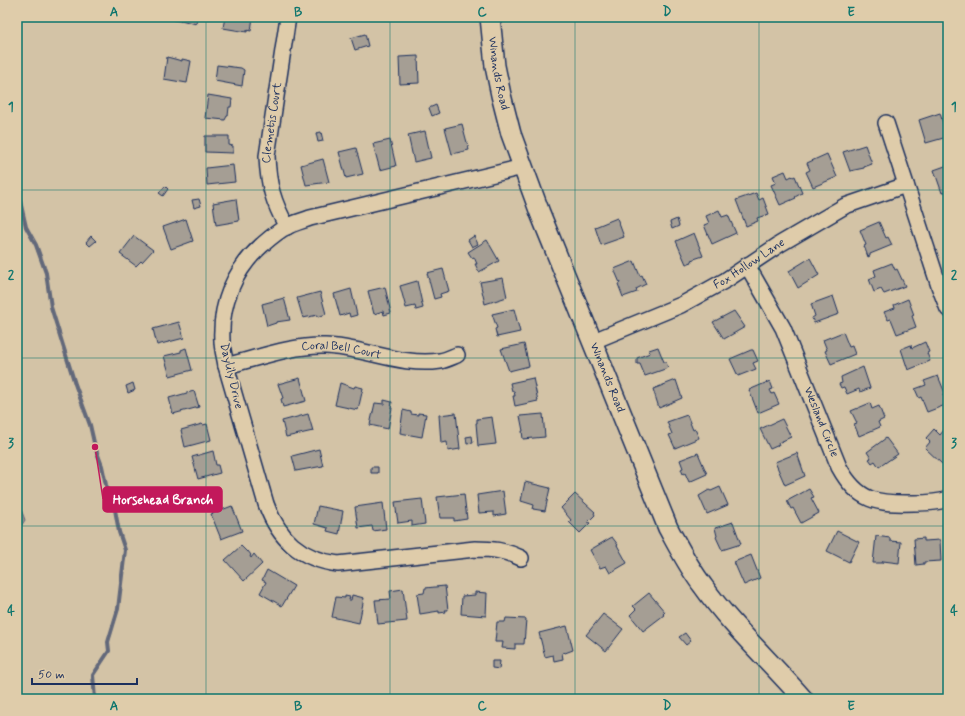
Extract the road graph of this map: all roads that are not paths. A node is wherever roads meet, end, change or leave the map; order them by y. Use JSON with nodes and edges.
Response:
{"nodes":[{"id":1,"x":288,"y":17,"type":"edge"},
{"id":2,"x":490,"y":17,"type":"edge"},
{"id":3,"x":886,"y":123,"type":"dead end"},
{"id":4,"x":523,"y":167,"type":"junction"},
{"id":5,"x":906,"y":185,"type":"junction"},
{"id":6,"x":286,"y":227,"type":"junction"},
{"id":7,"x":747,"y":265,"type":"junction"},
{"id":8,"x":948,"y":309,"type":"edge"},
{"id":9,"x":591,"y":342,"type":"junction"},
{"id":10,"x":457,"y":354,"type":"dead end"},
{"id":11,"x":226,"y":366,"type":"junction"},
{"id":12,"x":948,"y":499,"type":"edge"},
{"id":13,"x":521,"y":558,"type":"dead end"},
{"id":14,"x":803,"y":699,"type":"edge"}],
"edges":[{"from":1,"to":6,"type":"street","name":"Clemetis Court"},
{"from":2,"to":4,"type":"street","name":"Winands Road"},
{"from":3,"to":5,"type":"street"},
{"from":4,"to":6,"type":"street","name":"Daylily Drive"},
{"from":4,"to":9,"type":"street","name":"Winands Road"},
{"from":5,"to":7,"type":"street","name":"Fox Hollow Lane"},
{"from":5,"to":8,"type":"street"},
{"from":6,"to":11,"type":"street","name":"Daylily Drive"},
{"from":7,"to":9,"type":"street","name":"Fox Hollow Lane"},
{"from":7,"to":12,"type":"street","name":"Wesland Circle"},
{"from":9,"to":14,"type":"street","name":"Winands Road"},
{"from":10,"to":11,"type":"street","name":"Coral Bell Court"},
{"from":11,"to":13,"type":"street","name":"Daylily Drive"}]}
